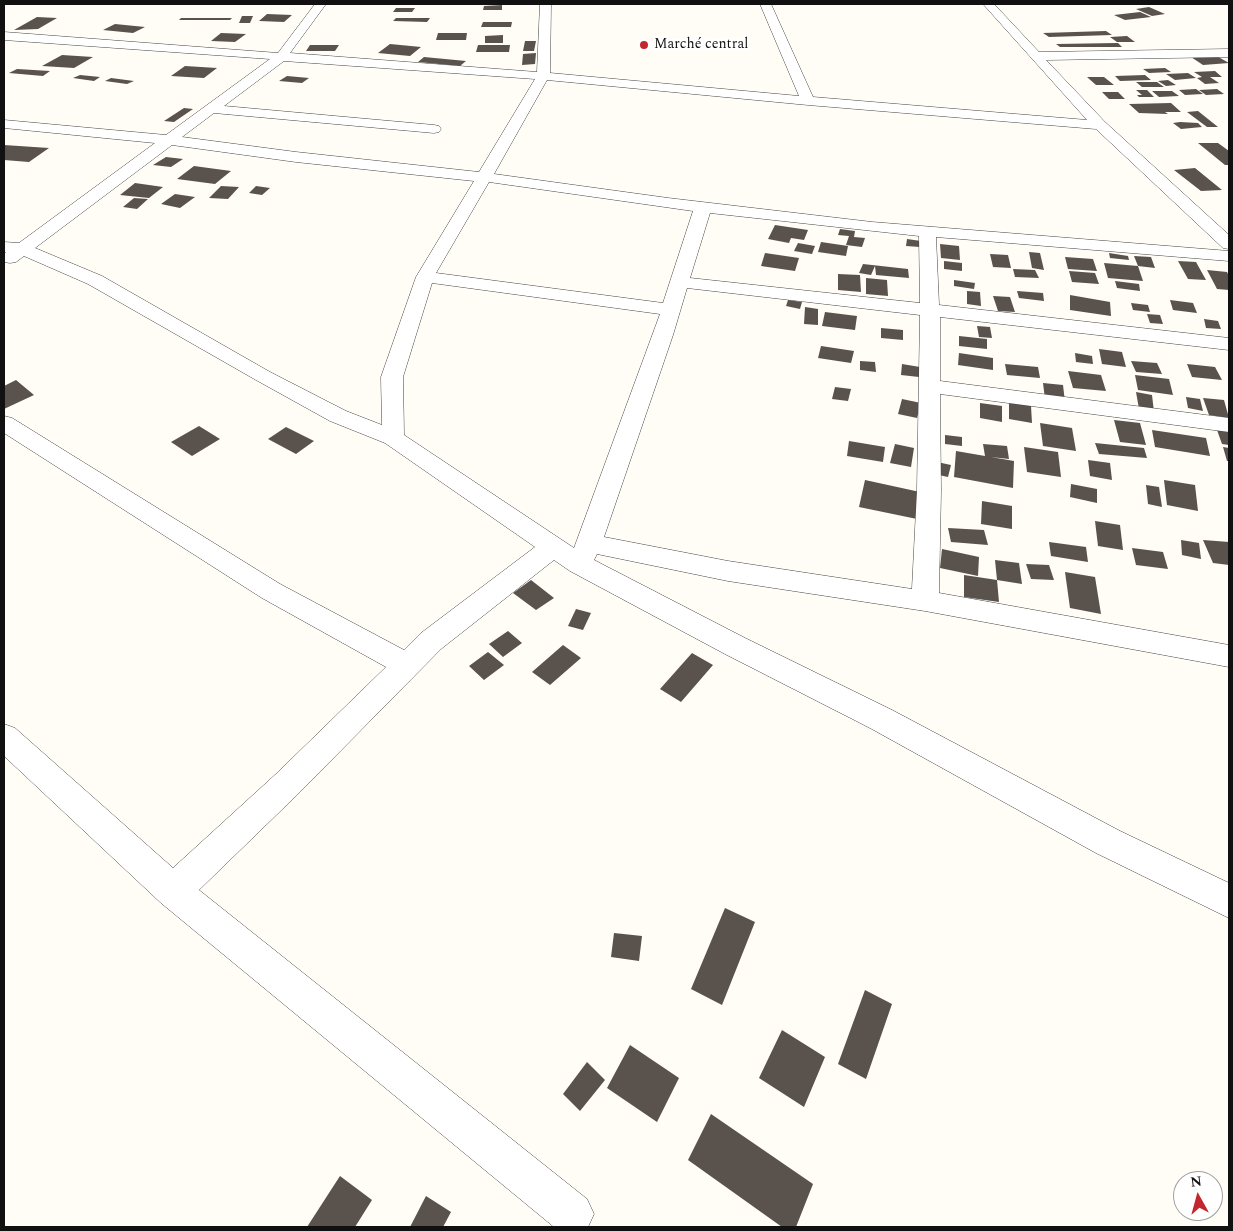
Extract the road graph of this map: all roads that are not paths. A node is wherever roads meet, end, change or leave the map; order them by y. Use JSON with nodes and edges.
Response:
{"nodes":[{"id":1,"x":320,"y":4,"type":"edge"},
{"id":2,"x":546,"y":4,"type":"edge"},
{"id":3,"x":766,"y":4,"type":"edge"},
{"id":4,"x":988,"y":4,"type":"edge"},
{"id":5,"x":4,"y":36,"type":"edge"},
{"id":6,"x":38,"y":38,"type":"junction"},
{"id":7,"x":12,"y":52,"type":"dead end"},
{"id":8,"x":1229,"y":53,"type":"edge"},
{"id":9,"x":1035,"y":56,"type":"junction"},
{"id":10,"x":281,"y":57,"type":"junction"},
{"id":11,"x":543,"y":76,"type":"junction"},
{"id":12,"x":808,"y":101,"type":"junction"},
{"id":13,"x":213,"y":109,"type":"junction"},
{"id":14,"x":4,"y":124,"type":"edge"},
{"id":15,"x":1100,"y":125,"type":"junction"},
{"id":16,"x":434,"y":130,"type":"dead end"},
{"id":17,"x":168,"y":140,"type":"junction"},
{"id":18,"x":484,"y":177,"type":"junction"},
{"id":19,"x":704,"y":208,"type":"junction"},
{"id":20,"x":1210,"y":227,"type":"junction"},
{"id":21,"x":1229,"y":228,"type":"edge"},
{"id":22,"x":927,"y":232,"type":"junction"},
{"id":23,"x":1229,"y":244,"type":"edge"},
{"id":24,"x":13,"y":248,"type":"edge"},
{"id":25,"x":1229,"y":256,"type":"edge"},
{"id":26,"x":4,"y":263,"type":"edge"},
{"id":27,"x":425,"y":277,"type":"junction"},
{"id":28,"x":680,"y":282,"type":"junction"},
{"id":29,"x":671,"y":310,"type":"junction"},
{"id":30,"x":930,"y":311,"type":"junction"},
{"id":31,"x":1229,"y":344,"type":"edge"},
{"id":32,"x":929,"y":386,"type":"junction"},
{"id":33,"x":4,"y":423,"type":"edge"},
{"id":34,"x":1229,"y":425,"type":"edge"},
{"id":35,"x":393,"y":438,"type":"junction"},
{"id":36,"x":553,"y":547,"type":"junction"},
{"id":37,"x":584,"y":553,"type":"junction"},
{"id":38,"x":925,"y":601,"type":"junction"},
{"id":39,"x":1229,"y":656,"type":"edge"},
{"id":40,"x":406,"y":665,"type":"junction"},
{"id":41,"x":4,"y":737,"type":"edge"},
{"id":42,"x":173,"y":891,"type":"junction"},
{"id":43,"x":1229,"y":902,"type":"edge"},
{"id":44,"x":572,"y":1214,"type":"dead end"}],
"edges":[{"from":1,"to":10,"type":"street"},
{"from":2,"to":11,"type":"street"},
{"from":3,"to":12,"type":"street"},
{"from":4,"to":9,"type":"street"},
{"from":5,"to":6,"type":"street"},
{"from":6,"to":7,"type":"street"},
{"from":6,"to":10,"type":"street"},
{"from":8,"to":9,"type":"street"},
{"from":9,"to":15,"type":"street"},
{"from":10,"to":11,"type":"street"},
{"from":10,"to":13,"type":"street"},
{"from":11,"to":12,"type":"street"},
{"from":11,"to":18,"type":"street"},
{"from":12,"to":15,"type":"street"},
{"from":13,"to":16,"type":"street"},
{"from":13,"to":17,"type":"street"},
{"from":14,"to":17,"type":"street"},
{"from":15,"to":20,"type":"street"},
{"from":17,"to":18,"type":"street"},
{"from":17,"to":24,"type":"street"},
{"from":18,"to":19,"type":"street"},
{"from":18,"to":27,"type":"street"},
{"from":19,"to":22,"type":"street"},
{"from":19,"to":28,"type":"street"},
{"from":20,"to":21,"type":"street"},
{"from":20,"to":23,"type":"street"},
{"from":22,"to":25,"type":"street"},
{"from":22,"to":30,"type":"street"},
{"from":24,"to":26,"type":"street"},
{"from":24,"to":35,"type":"street"},
{"from":27,"to":29,"type":"street"},
{"from":27,"to":35,"type":"street"},
{"from":28,"to":29,"type":"street"},
{"from":28,"to":30,"type":"street"},
{"from":29,"to":37,"type":"street"},
{"from":30,"to":31,"type":"street"},
{"from":30,"to":32,"type":"street"},
{"from":32,"to":34,"type":"street"},
{"from":32,"to":38,"type":"street"},
{"from":33,"to":40,"type":"street"},
{"from":35,"to":36,"type":"street"},
{"from":36,"to":37,"type":"street"},
{"from":36,"to":40,"type":"street"},
{"from":37,"to":38,"type":"street"},
{"from":37,"to":43,"type":"street"},
{"from":38,"to":39,"type":"street"},
{"from":40,"to":42,"type":"street"},
{"from":41,"to":42,"type":"street"},
{"from":42,"to":44,"type":"street"}]}
